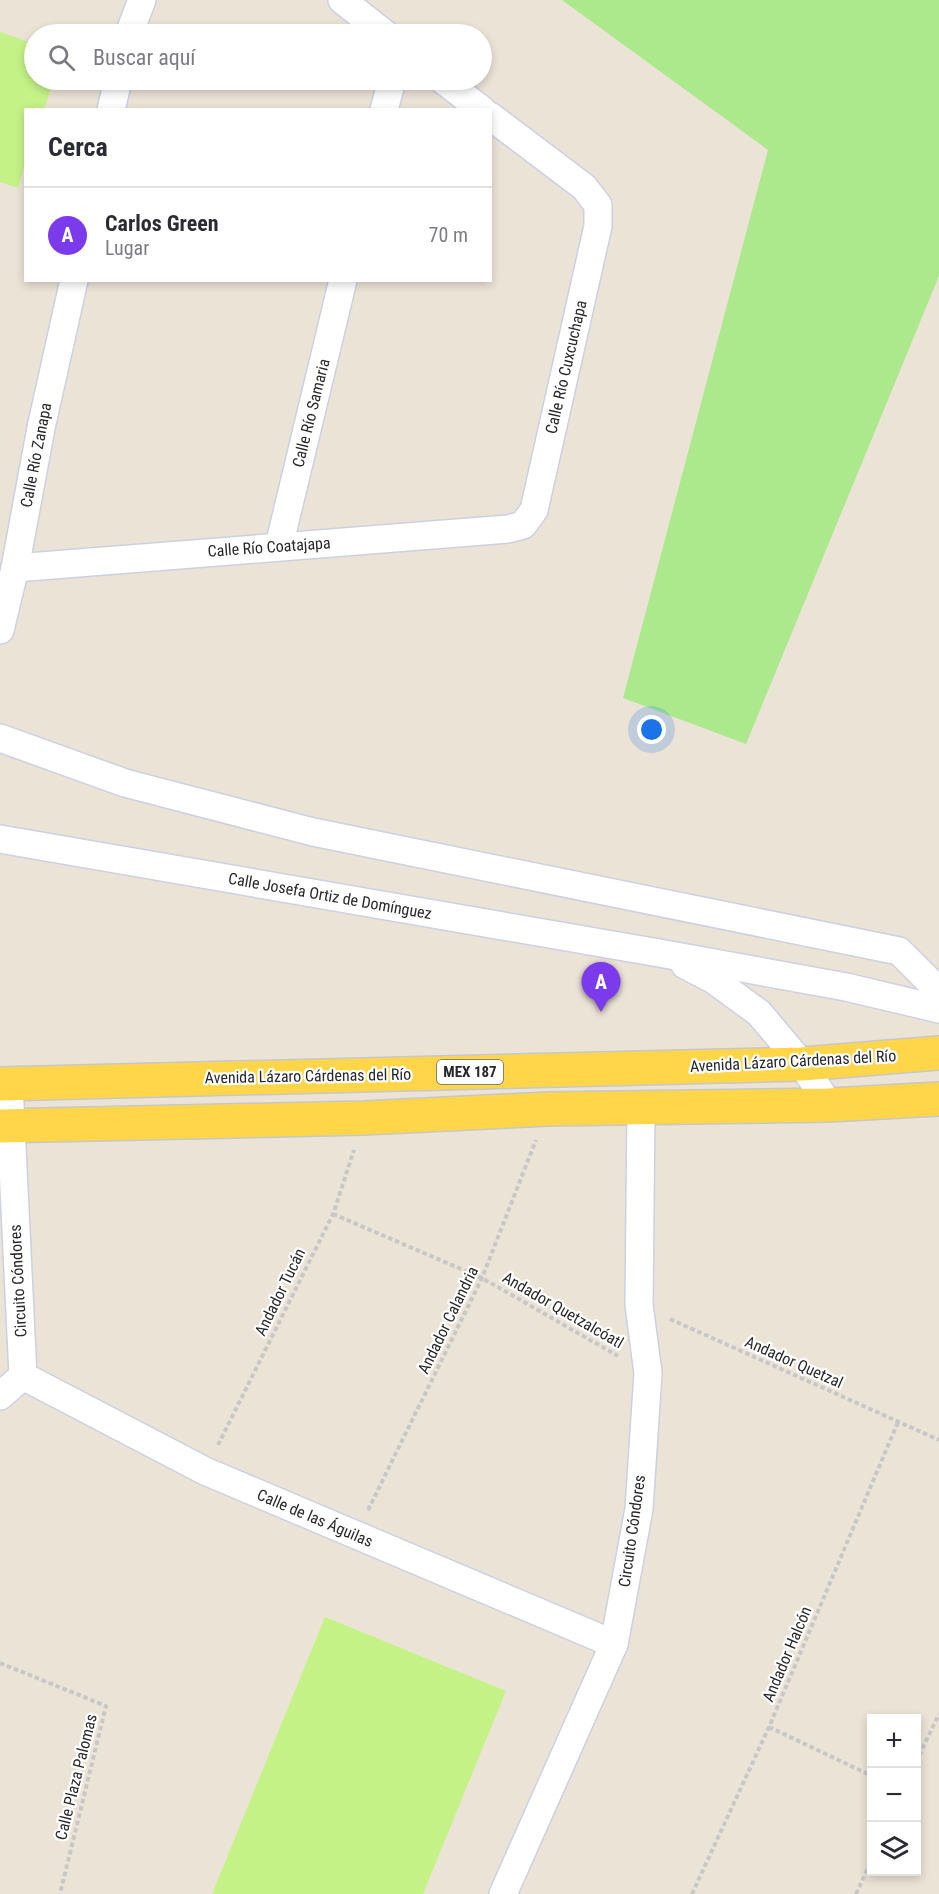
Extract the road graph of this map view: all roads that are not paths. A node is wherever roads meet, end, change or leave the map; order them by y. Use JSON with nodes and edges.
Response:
{"nodes":[{"id":1,"x":142,"y":0,"type":"edge"},
{"id":2,"x":342,"y":0,"type":"edge"},
{"id":3,"x":133,"y":24,"type":"edge"},
{"id":4,"x":372,"y":24,"type":"edge"},
{"id":5,"x":116,"y":90,"type":"edge"},
{"id":6,"x":389,"y":90,"type":"edge"},
{"id":7,"x":456,"y":90,"type":"edge"},
{"id":8,"x":111,"y":108,"type":"edge"},
{"id":9,"x":385,"y":108,"type":"edge"},
{"id":10,"x":479,"y":108,"type":"edge"},
{"id":11,"x":492,"y":118,"type":"edge"},
{"id":12,"x":74,"y":282,"type":"edge"},
{"id":13,"x":343,"y":282,"type":"edge"},
{"id":14,"x":523,"y":525,"type":"joint"},
{"id":15,"x":279,"y":546,"type":"junction"},
{"id":16,"x":15,"y":567,"type":"junction"},
{"id":17,"x":0,"y":630,"type":"edge"},
{"id":18,"x":0,"y":738,"type":"edge"},
{"id":19,"x":0,"y":839,"type":"edge"},
{"id":20,"x":659,"y":953,"type":"junction"},
{"id":21,"x":939,"y":990,"type":"edge"},
{"id":22,"x":939,"y":1009,"type":"edge"},
{"id":23,"x":939,"y":1053,"type":"edge"},
{"id":24,"x":802,"y":1064,"type":"junction"},
{"id":25,"x":5,"y":1084,"type":"edge"},
{"id":26,"x":939,"y":1099,"type":"edge"},
{"id":27,"x":829,"y":1105,"type":"junction"},
{"id":28,"x":641,"y":1109,"type":"junction"},
{"id":29,"x":5,"y":1126,"type":"edge"},
{"id":30,"x":23,"y":1376,"type":"junction"},
{"id":31,"x":0,"y":1396,"type":"edge"},
{"id":32,"x":614,"y":1644,"type":"junction"},
{"id":33,"x":502,"y":1894,"type":"edge"}],
"edges":[{"from":1,"to":3,"type":"street"},
{"from":2,"to":4,"type":"street"},
{"from":5,"to":8,"type":"street"},
{"from":6,"to":9,"type":"street"},
{"from":7,"to":10,"type":"street"},
{"from":11,"to":14,"type":"street","name":"Calle Río Cuxcuchapa"},
{"from":12,"to":16,"type":"street","name":"Calle Río Zanapa"},
{"from":13,"to":15,"type":"street","name":"Calle Río Samaria"},
{"from":14,"to":15,"type":"street","name":"Calle Río Coatajapa"},
{"from":15,"to":16,"type":"street","name":"Calle Río Coatajapa"},
{"from":16,"to":17,"type":"street","name":"Calle Río Zanapa"},
{"from":18,"to":21,"type":"street"},
{"from":19,"to":20,"type":"street","name":"Calle Josefa Ortiz de Domínguez"},
{"from":20,"to":22,"type":"street","name":"Calle Josefa Ortiz de Domínguez"},
{"from":20,"to":24,"type":"street"},
{"from":23,"to":24,"type":"main road","name":"Avenida Lázaro Cárdenas del Río","number":"MEX 187"},
{"from":24,"to":25,"type":"main road","name":"Avenida Lázaro Cárdenas del Río","number":"MEX 187"},
{"from":24,"to":27,"type":"street"},
{"from":25,"to":29,"type":"street","name":"Circuito Cóndores"},
{"from":26,"to":27,"type":"main road"},
{"from":27,"to":28,"type":"main road"},
{"from":28,"to":29,"type":"main road"},
{"from":28,"to":32,"type":"street","name":"Circuito Cóndores"},
{"from":29,"to":30,"type":"street","name":"Circuito Cóndores"},
{"from":30,"to":31,"type":"street"},
{"from":30,"to":32,"type":"street","name":"Calle de las Águilas"},
{"from":32,"to":33,"type":"street","name":"Circuito Cóndores"}]}
